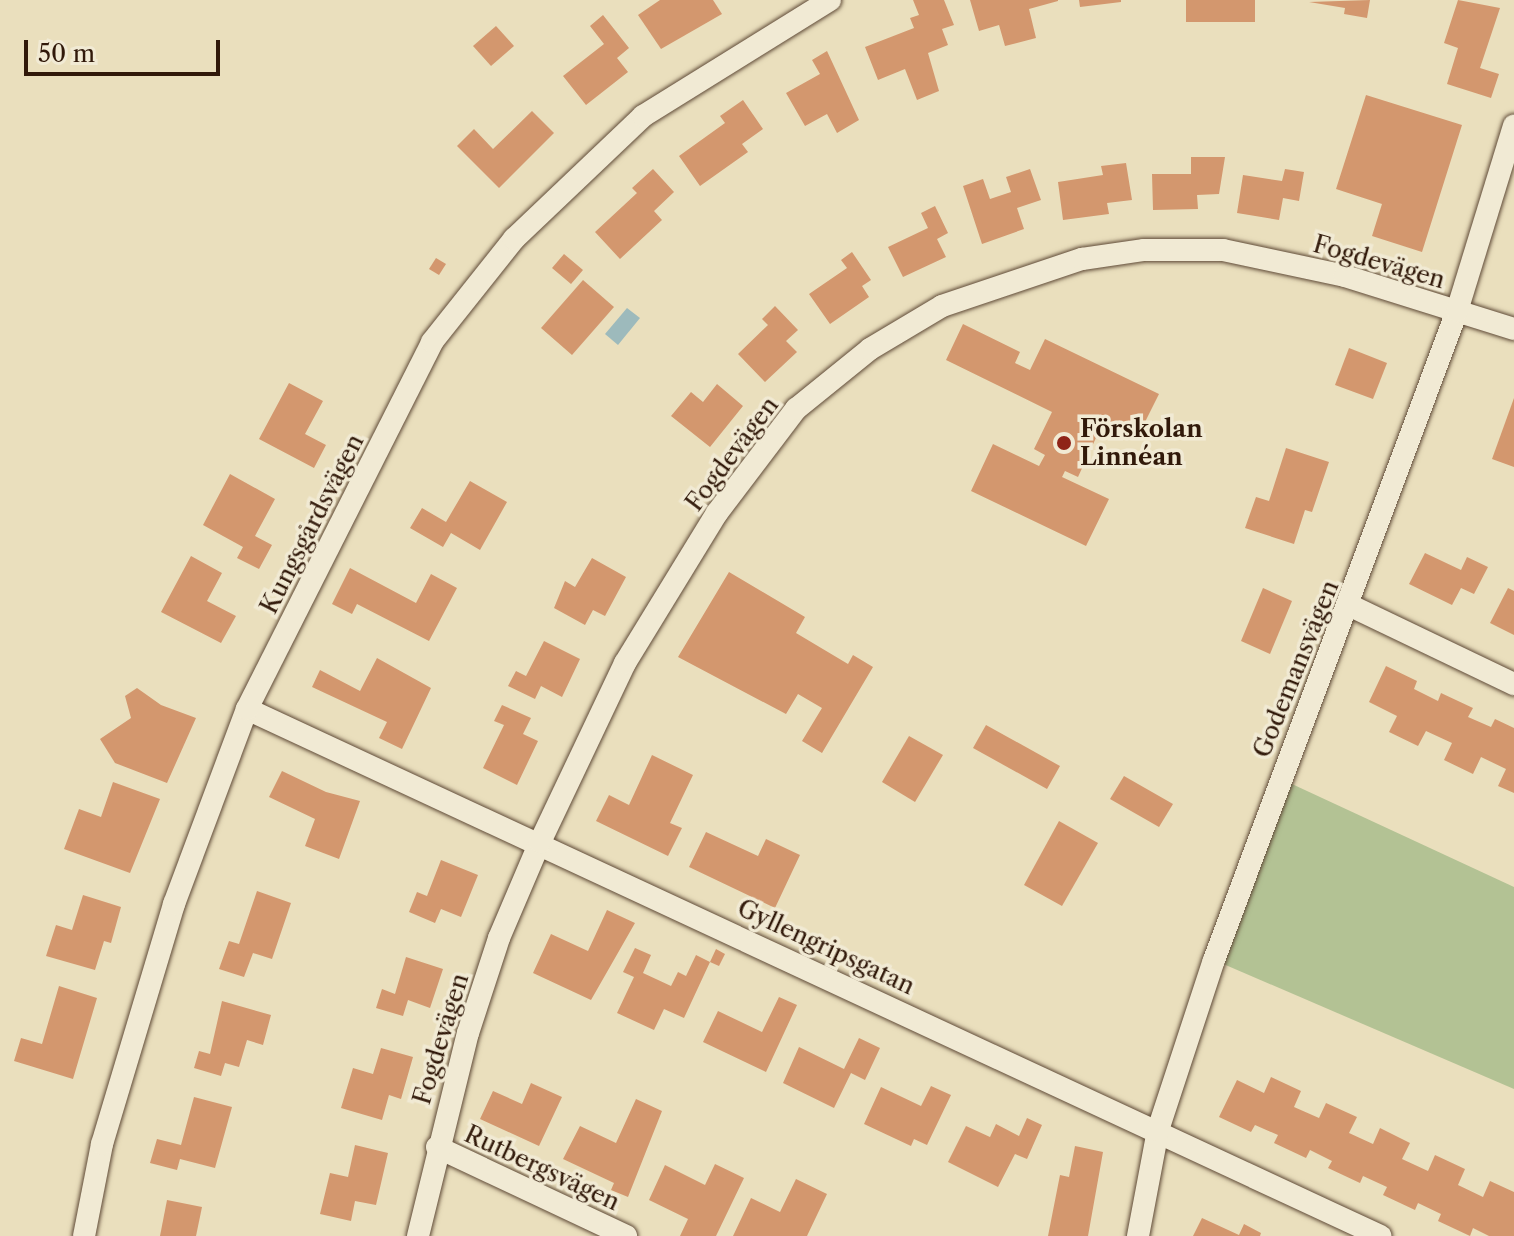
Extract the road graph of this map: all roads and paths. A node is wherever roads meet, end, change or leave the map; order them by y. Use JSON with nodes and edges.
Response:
{"nodes":[{"id":1,"x":830,"y":0,"type":"edge"},
{"id":2,"x":1514,"y":126,"type":"edge"},
{"id":3,"x":1457,"y":311,"type":"junction"},
{"id":4,"x":1514,"y":329,"type":"edge"},
{"id":5,"x":1351,"y":606,"type":"junction"},
{"id":6,"x":1514,"y":684,"type":"edge"},
{"id":7,"x":247,"y":709,"type":"junction"},
{"id":8,"x":540,"y":842,"type":"junction"},
{"id":9,"x":1158,"y":1130,"type":"junction"},
{"id":10,"x":437,"y":1147,"type":"junction"},
{"id":11,"x":84,"y":1236,"type":"edge"},
{"id":12,"x":418,"y":1236,"type":"edge"},
{"id":13,"x":626,"y":1236,"type":"edge"},
{"id":14,"x":1138,"y":1236,"type":"edge"},
{"id":15,"x":1380,"y":1236,"type":"edge"}],
"edges":[{"from":1,"to":7,"type":"street","name":"Kungsgårdsvägen"},
{"from":2,"to":3,"type":"street","name":"Godemansvägen"},
{"from":3,"to":4,"type":"street","name":"Fogdevägen"},
{"from":3,"to":5,"type":"street","name":"Godemansvägen"},
{"from":3,"to":8,"type":"street","name":"Fogdevägen"},
{"from":5,"to":6,"type":"street"},
{"from":5,"to":9,"type":"street","name":"Godemansvägen"},
{"from":7,"to":8,"type":"street","name":"Gyllengripsgatan"},
{"from":7,"to":11,"type":"street","name":"Kungsgårdsvägen"},
{"from":8,"to":9,"type":"street","name":"Gyllengripsgatan"},
{"from":8,"to":10,"type":"street","name":"Fogdevägen"},
{"from":9,"to":14,"type":"street","name":"Godemansvägen"},
{"from":9,"to":15,"type":"street","name":"Gyllengripsgatan"},
{"from":10,"to":12,"type":"street","name":"Fogdevägen"},
{"from":10,"to":13,"type":"street","name":"Rutbergsvägen"}]}
